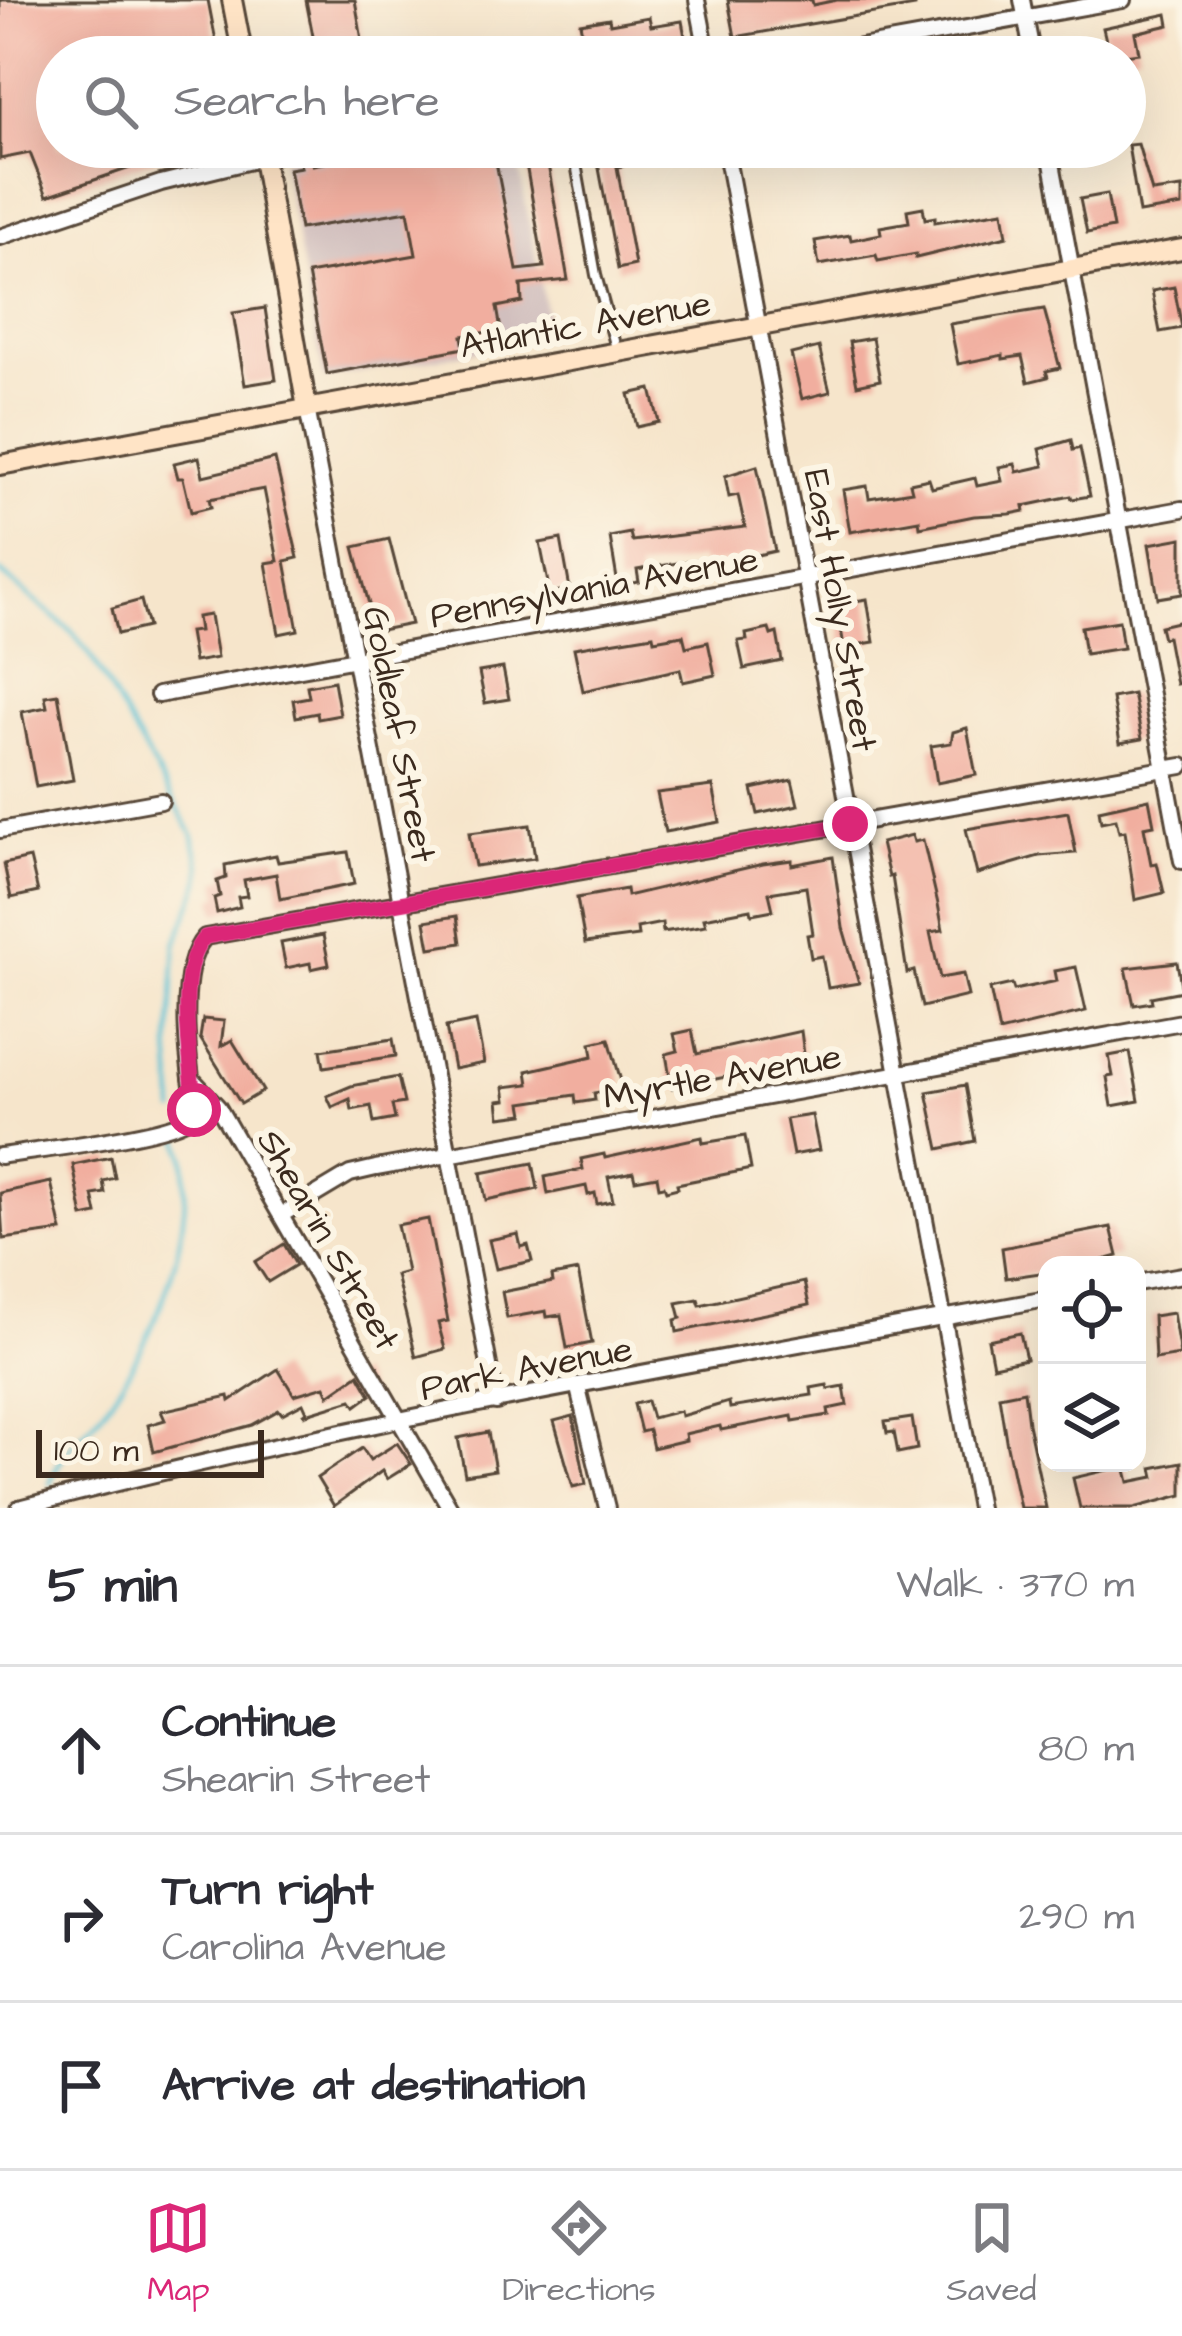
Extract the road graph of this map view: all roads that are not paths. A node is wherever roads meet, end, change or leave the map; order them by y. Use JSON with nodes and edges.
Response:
{"nodes":[{"id":1,"x":232,"y":0,"type":"edge"},
{"id":2,"x":697,"y":0,"type":"edge"},
{"id":3,"x":1022,"y":0,"type":"edge"},
{"id":4,"x":1123,"y":0,"type":"edge"},
{"id":5,"x":1025,"y":17,"type":"junction"},
{"id":6,"x":239,"y":36,"type":"edge"},
{"id":7,"x":704,"y":36,"type":"edge"},
{"id":8,"x":920,"y":36,"type":"edge"},
{"id":9,"x":1029,"y":36,"type":"edge"},
{"id":10,"x":208,"y":168,"type":"edge"},
{"id":11,"x":265,"y":168,"type":"edge"},
{"id":12,"x":578,"y":168,"type":"edge"},
{"id":13,"x":729,"y":168,"type":"edge"},
{"id":14,"x":1053,"y":168,"type":"edge"},
{"id":15,"x":0,"y":237,"type":"edge"},
{"id":16,"x":1182,"y":249,"type":"edge"},
{"id":17,"x":1072,"y":269,"type":"junction"},
{"id":18,"x":758,"y":325,"type":"junction"},
{"id":19,"x":617,"y":350,"type":"junction"},
{"id":20,"x":307,"y":408,"type":"junction"},
{"id":21,"x":0,"y":465,"type":"edge"},
{"id":22,"x":1182,"y":509,"type":"edge"},
{"id":23,"x":1119,"y":520,"type":"junction"},
{"id":24,"x":806,"y":578,"type":"junction"},
{"id":25,"x":353,"y":661,"type":"junction"},
{"id":26,"x":158,"y":695,"type":"dead end"},
{"id":27,"x":1182,"y":766,"type":"edge"},
{"id":28,"x":1166,"y":770,"type":"junction"},
{"id":29,"x":161,"y":802,"type":"dead end"},
{"id":30,"x":850,"y":824,"type":"junction"},
{"id":31,"x":0,"y":830,"type":"edge"},
{"id":32,"x":1182,"y":861,"type":"edge"},
{"id":33,"x":399,"y":904,"type":"junction"},
{"id":34,"x":1182,"y":1022,"type":"edge"},
{"id":35,"x":899,"y":1074,"type":"junction"},
{"id":36,"x":191,"y":1078,"type":"junction"},
{"id":37,"x":448,"y":1153,"type":"junction"},
{"id":38,"x":0,"y":1156,"type":"edge"},
{"id":39,"x":283,"y":1214,"type":"junction"},
{"id":40,"x":1182,"y":1275,"type":"edge"},
{"id":41,"x":1146,"y":1281,"type":"edge"},
{"id":42,"x":1038,"y":1301,"type":"edge"},
{"id":43,"x":943,"y":1318,"type":"junction"},
{"id":44,"x":578,"y":1388,"type":"junction"},
{"id":45,"x":496,"y":1402,"type":"junction"},
{"id":46,"x":400,"y":1423,"type":"junction"},
{"id":47,"x":19,"y":1508,"type":"edge"},
{"id":48,"x":450,"y":1508,"type":"edge"},
{"id":49,"x":607,"y":1508,"type":"edge"},
{"id":50,"x":979,"y":1508,"type":"edge"}],
"edges":[{"from":1,"to":6,"type":"main road"},
{"from":2,"to":7,"type":"street"},
{"from":3,"to":5,"type":"street"},
{"from":4,"to":5,"type":"street"},
{"from":5,"to":8,"type":"street"},
{"from":5,"to":9,"type":"street"},
{"from":10,"to":15,"type":"street"},
{"from":11,"to":20,"type":"main road","name":"Goldleaf Street"},
{"from":12,"to":19,"type":"lane"},
{"from":13,"to":18,"type":"street","name":"East Holly Street"},
{"from":14,"to":17,"type":"street"},
{"from":16,"to":17,"type":"main road","name":"Atlantic Avenue"},
{"from":17,"to":18,"type":"main road","name":"Atlantic Avenue"},
{"from":17,"to":23,"type":"street"},
{"from":18,"to":19,"type":"main road","name":"Atlantic Avenue"},
{"from":18,"to":24,"type":"street","name":"East Holly Street"},
{"from":19,"to":20,"type":"main road","name":"Atlantic Avenue"},
{"from":20,"to":21,"type":"main road","name":"Atlantic Avenue"},
{"from":20,"to":25,"type":"street","name":"Goldleaf Street"},
{"from":22,"to":23,"type":"street","name":"Pennsylvania Avenue"},
{"from":23,"to":24,"type":"street","name":"Pennsylvania Avenue"},
{"from":23,"to":28,"type":"street"},
{"from":24,"to":25,"type":"street","name":"Pennsylvania Avenue"},
{"from":24,"to":30,"type":"street","name":"East Holly Street"},
{"from":25,"to":26,"type":"street","name":"Pennsylvania Avenue"},
{"from":25,"to":33,"type":"street","name":"Goldleaf Street"},
{"from":27,"to":28,"type":"street"},
{"from":28,"to":30,"type":"street"},
{"from":28,"to":32,"type":"street"},
{"from":29,"to":31,"type":"street"},
{"from":30,"to":33,"type":"street"},
{"from":30,"to":35,"type":"street","name":"East Holly Street"},
{"from":33,"to":36,"type":"street"},
{"from":33,"to":37,"type":"street","name":"Goldleaf Street"},
{"from":34,"to":35,"type":"street","name":"Myrtle Avenue"},
{"from":35,"to":37,"type":"street","name":"Myrtle Avenue"},
{"from":35,"to":43,"type":"street","name":"East Holly Street"},
{"from":36,"to":38,"type":"street"},
{"from":36,"to":39,"type":"street","name":"Shearin Street"},
{"from":37,"to":39,"type":"street","name":"Myrtle Avenue"},
{"from":37,"to":45,"type":"street","name":"Goldleaf Street"},
{"from":39,"to":46,"type":"street","name":"Shearin Street"},
{"from":40,"to":41,"type":"street"},
{"from":42,"to":43,"type":"street","name":"Park Avenue"},
{"from":43,"to":44,"type":"street","name":"Park Avenue"},
{"from":43,"to":50,"type":"street","name":"East Holly Street"},
{"from":44,"to":45,"type":"street","name":"Park Avenue"},
{"from":44,"to":49,"type":"street"},
{"from":45,"to":46,"type":"street","name":"Park Avenue"},
{"from":46,"to":47,"type":"street","name":"Park Avenue"},
{"from":46,"to":48,"type":"street","name":"Shearin Street"}]}
